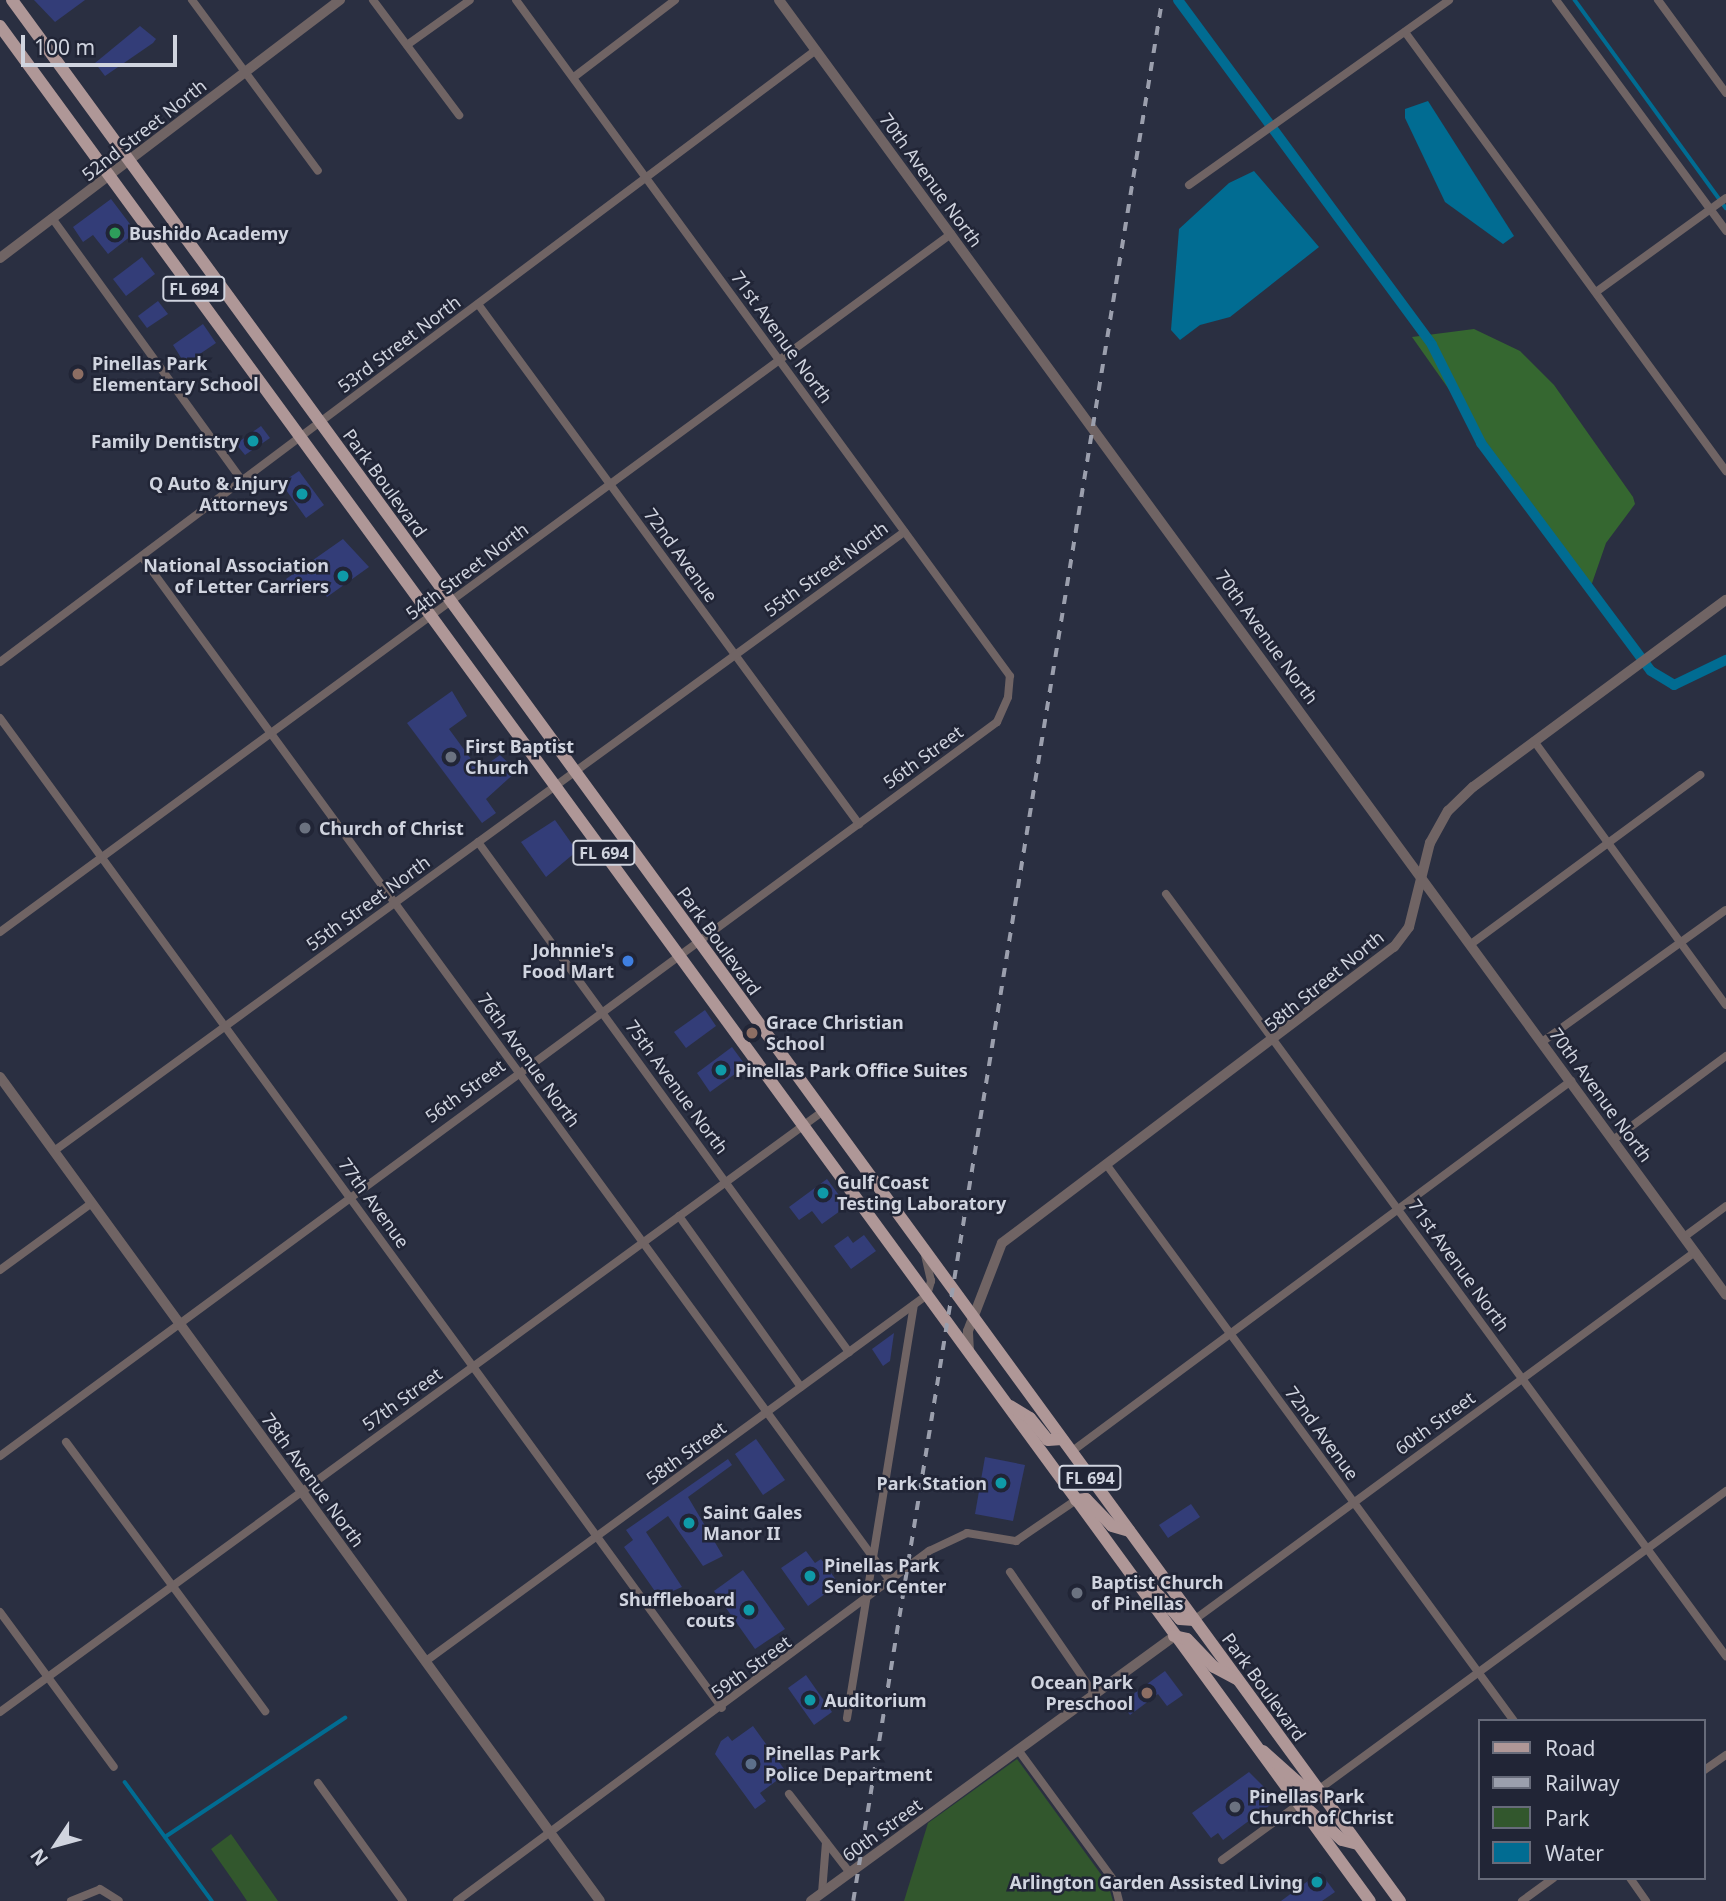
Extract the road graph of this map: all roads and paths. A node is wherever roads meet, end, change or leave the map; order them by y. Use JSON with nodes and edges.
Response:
{"nodes":[{"id":1,"x":12,"y":0,"type":"edge"},
{"id":2,"x":192,"y":0,"type":"edge"},
{"id":3,"x":340,"y":0,"type":"edge"},
{"id":4,"x":373,"y":0,"type":"edge"},
{"id":5,"x":470,"y":0,"type":"edge"},
{"id":6,"x":516,"y":0,"type":"edge"},
{"id":7,"x":675,"y":0,"type":"edge"},
{"id":8,"x":779,"y":0,"type":"edge"},
{"id":9,"x":1449,"y":0,"type":"edge"},
{"id":10,"x":1556,"y":0,"type":"edge"},
{"id":11,"x":1658,"y":0,"type":"edge"},
{"id":12,"x":0,"y":26,"type":"edge"},
{"id":13,"x":1405,"y":32,"type":"junction"},
{"id":14,"x":407,"y":45,"type":"junction"},
{"id":15,"x":816,"y":50,"type":"junction"},
{"id":16,"x":244,"y":73,"type":"junction"},
{"id":17,"x":574,"y":77,"type":"junction"},
{"id":18,"x":1726,"y":93,"type":"edge"},
{"id":19,"x":459,"y":115,"type":"dead end"},
{"id":20,"x":129,"y":163,"type":"junction"},
{"id":21,"x":318,"y":171,"type":"dead end"},
{"id":22,"x":112,"y":176,"type":"junction"},
{"id":23,"x":647,"y":178,"type":"junction"},
{"id":24,"x":1189,"y":185,"type":"dead end"},
{"id":25,"x":1726,"y":198,"type":"edge"},
{"id":26,"x":1714,"y":208,"type":"junction"},
{"id":27,"x":52,"y":218,"type":"junction"},
{"id":28,"x":1726,"y":231,"type":"edge"},
{"id":29,"x":951,"y":234,"type":"junction"},
{"id":30,"x":0,"y":258,"type":"edge"},
{"id":31,"x":1595,"y":292,"type":"junction"},
{"id":32,"x":478,"y":304,"type":"junction"},
{"id":33,"x":780,"y":361,"type":"junction"},
{"id":34,"x":320,"y":425,"type":"junction"},
{"id":35,"x":302,"y":439,"type":"junction"},
{"id":36,"x":1726,"y":471,"type":"edge"},
{"id":37,"x":243,"y":482,"type":"junction"},
{"id":38,"x":610,"y":483,"type":"junction"},
{"id":39,"x":904,"y":532,"type":"junction"},
{"id":40,"x":142,"y":556,"type":"junction"},
{"id":41,"x":1726,"y":600,"type":"edge"},
{"id":42,"x":451,"y":603,"type":"junction"},
{"id":43,"x":432,"y":617,"type":"junction"},
{"id":44,"x":735,"y":655,"type":"junction"},
{"id":45,"x":0,"y":662,"type":"edge"},
{"id":46,"x":1008,"y":697,"type":"joint"},
{"id":47,"x":0,"y":718,"type":"edge"},
{"id":48,"x":271,"y":733,"type":"junction"},
{"id":49,"x":1534,"y":741,"type":"junction"},
{"id":50,"x":574,"y":772,"type":"junction"},
{"id":51,"x":1700,"y":775,"type":"dead end"},
{"id":52,"x":555,"y":786,"type":"junction"},
{"id":53,"x":859,"y":824,"type":"junction"},
{"id":54,"x":478,"y":842,"type":"junction"},
{"id":55,"x":1608,"y":843,"type":"junction"},
{"id":56,"x":103,"y":859,"type":"junction"},
{"id":57,"x":1423,"y":878,"type":"junction"},
{"id":58,"x":1166,"y":894,"type":"dead end"},
{"id":59,"x":395,"y":903,"type":"junction"},
{"id":60,"x":1726,"y":910,"type":"edge"},
{"id":61,"x":0,"y":932,"type":"edge"},
{"id":62,"x":1682,"y":942,"type":"junction"},
{"id":63,"x":699,"y":943,"type":"junction"},
{"id":64,"x":1471,"y":944,"type":"junction"},
{"id":65,"x":680,"y":957,"type":"junction"},
{"id":66,"x":1726,"y":1005,"type":"edge"},
{"id":67,"x":603,"y":1011,"type":"junction"},
{"id":68,"x":225,"y":1027,"type":"junction"},
{"id":69,"x":1275,"y":1040,"type":"junction"},
{"id":70,"x":1542,"y":1042,"type":"junction"},
{"id":71,"x":1726,"y":1056,"type":"edge"},
{"id":72,"x":518,"y":1072,"type":"junction"},
{"id":73,"x":0,"y":1077,"type":"edge"},
{"id":74,"x":1571,"y":1081,"type":"junction"},
{"id":75,"x":822,"y":1112,"type":"junction"},
{"id":76,"x":803,"y":1126,"type":"junction"},
{"id":77,"x":1613,"y":1140,"type":"junction"},
{"id":78,"x":54,"y":1151,"type":"junction"},
{"id":79,"x":1106,"y":1164,"type":"junction"},
{"id":80,"x":726,"y":1182,"type":"junction"},
{"id":81,"x":349,"y":1196,"type":"junction"},
{"id":82,"x":92,"y":1203,"type":"junction"},
{"id":83,"x":1726,"y":1206,"type":"edge"},
{"id":84,"x":1398,"y":1209,"type":"junction"},
{"id":85,"x":679,"y":1216,"type":"junction"},
{"id":86,"x":1684,"y":1237,"type":"junction"},
{"id":87,"x":643,"y":1243,"type":"junction"},
{"id":88,"x":924,"y":1252,"type":"junction"},
{"id":89,"x":1695,"y":1252,"type":"junction"},
{"id":90,"x":0,"y":1270,"type":"edge"},
{"id":91,"x":928,"y":1295,"type":"junction"},
{"id":92,"x":1726,"y":1295,"type":"edge"},
{"id":93,"x":914,"y":1306,"type":"junction"},
{"id":94,"x":973,"y":1317,"type":"junction"},
{"id":95,"x":178,"y":1322,"type":"junction"},
{"id":96,"x":1230,"y":1334,"type":"junction"},
{"id":97,"x":849,"y":1352,"type":"junction"},
{"id":98,"x":969,"y":1353,"type":"junction"},
{"id":99,"x":474,"y":1367,"type":"junction"},
{"id":100,"x":1522,"y":1379,"type":"junction"},
{"id":101,"x":802,"y":1387,"type":"junction"},
{"id":102,"x":1006,"y":1404,"type":"junction"},
{"id":103,"x":767,"y":1413,"type":"junction"},
{"id":104,"x":1062,"y":1439,"type":"junction"},
{"id":105,"x":66,"y":1442,"type":"dead end"},
{"id":106,"x":1071,"y":1452,"type":"junction"},
{"id":107,"x":0,"y":1456,"type":"edge"},
{"id":108,"x":302,"y":1491,"type":"junction"},
{"id":109,"x":1726,"y":1491,"type":"edge"},
{"id":110,"x":1076,"y":1500,"type":"junction"},
{"id":111,"x":1354,"y":1503,"type":"junction"},
{"id":112,"x":1129,"y":1531,"type":"junction"},
{"id":113,"x":598,"y":1537,"type":"junction"},
{"id":114,"x":1647,"y":1549,"type":"junction"},
{"id":115,"x":875,"y":1560,"type":"junction"},
{"id":116,"x":1010,"y":1572,"type":"dead end"},
{"id":117,"x":891,"y":1582,"type":"junction"},
{"id":118,"x":1136,"y":1582,"type":"junction"},
{"id":119,"x":173,"y":1586,"type":"junction"},
{"id":120,"x":867,"y":1601,"type":"junction"},
{"id":121,"x":0,"y":1612,"type":"edge"},
{"id":122,"x":1194,"y":1620,"type":"junction"},
{"id":123,"x":1174,"y":1636,"type":"junction"},
{"id":124,"x":1726,"y":1656,"type":"edge"},
{"id":125,"x":426,"y":1661,"type":"junction"},
{"id":126,"x":1478,"y":1673,"type":"junction"},
{"id":127,"x":49,"y":1676,"type":"junction"},
{"id":128,"x":1238,"y":1679,"type":"junction"},
{"id":129,"x":1096,"y":1695,"type":"junction"},
{"id":130,"x":722,"y":1708,"type":"junction"},
{"id":131,"x":265,"y":1711,"type":"dead end"},
{"id":132,"x":0,"y":1712,"type":"edge"},
{"id":133,"x":847,"y":1718,"type":"dead end"},
{"id":134,"x":1512,"y":1719,"type":"edge"},
{"id":135,"x":1258,"y":1749,"type":"junction"},
{"id":136,"x":1018,"y":1751,"type":"junction"},
{"id":137,"x":1726,"y":1755,"type":"edge"},
{"id":138,"x":114,"y":1768,"type":"dead end"},
{"id":139,"x":1705,"y":1770,"type":"edge"},
{"id":140,"x":318,"y":1783,"type":"dead end"},
{"id":141,"x":1318,"y":1790,"type":"junction"},
{"id":142,"x":789,"y":1794,"type":"dead end"},
{"id":143,"x":1299,"y":1804,"type":"junction"},
{"id":144,"x":551,"y":1833,"type":"junction"},
{"id":145,"x":826,"y":1842,"type":"junction"},
{"id":146,"x":1358,"y":1844,"type":"junction"},
{"id":147,"x":1223,"y":1860,"type":"dead end"},
{"id":148,"x":850,"y":1873,"type":"junction"},
{"id":149,"x":1551,"y":1880,"type":"edge"},
{"id":150,"x":1631,"y":1880,"type":"edge"},
{"id":151,"x":822,"y":1893,"type":"junction"},
{"id":152,"x":71,"y":1901,"type":"edge"},
{"id":153,"x":118,"y":1901,"type":"edge"},
{"id":154,"x":403,"y":1901,"type":"edge"},
{"id":155,"x":457,"y":1901,"type":"edge"},
{"id":156,"x":600,"y":1901,"type":"edge"},
{"id":157,"x":811,"y":1901,"type":"edge"},
{"id":158,"x":1119,"y":1901,"type":"edge"},
{"id":159,"x":1370,"y":1901,"type":"edge"},
{"id":160,"x":1400,"y":1901,"type":"edge"},
{"id":161,"x":1522,"y":1901,"type":"edge"},
{"id":162,"x":1646,"y":1901,"type":"edge"}],
"edges":[{"from":1,"to":20,"type":"main road","name":"Park Boulevard","number":"FL 694"},
{"from":2,"to":16,"type":"street"},
{"from":3,"to":16,"type":"street","name":"52nd Street North"},
{"from":4,"to":14,"type":"street"},
{"from":5,"to":14,"type":"street"},
{"from":6,"to":17,"type":"street","name":"71st Avenue North"},
{"from":7,"to":17,"type":"street"},
{"from":8,"to":15,"type":"street","name":"70th Avenue North"},
{"from":9,"to":13,"type":"street"},
{"from":10,"to":26,"type":"street"},
{"from":11,"to":18,"type":"street"},
{"from":12,"to":22,"type":"main road","number":"FL 694"},
{"from":13,"to":24,"type":"street"},
{"from":13,"to":31,"type":"street"},
{"from":14,"to":19,"type":"street"},
{"from":15,"to":23,"type":"street","name":"53rd Street North"},
{"from":15,"to":29,"type":"street","name":"70th Avenue North"},
{"from":16,"to":20,"type":"street","name":"52nd Street North"},
{"from":16,"to":21,"type":"street"},
{"from":17,"to":23,"type":"street","name":"71st Avenue North"},
{"from":20,"to":22,"type":"street","name":"52nd Street North"},
{"from":20,"to":34,"type":"main road","name":"Park Boulevard","number":"FL 694"},
{"from":22,"to":27,"type":"street","name":"52nd Street North"},
{"from":22,"to":35,"type":"main road","number":"FL 694"},
{"from":23,"to":32,"type":"street","name":"53rd Street North"},
{"from":23,"to":33,"type":"street","name":"71st Avenue North"},
{"from":25,"to":26,"type":"street"},
{"from":26,"to":28,"type":"street"},
{"from":26,"to":31,"type":"street"},
{"from":27,"to":30,"type":"street","name":"52nd Street North"},
{"from":27,"to":37,"type":"street"},
{"from":29,"to":33,"type":"street","name":"54th Street North"},
{"from":29,"to":57,"type":"street","name":"70th Avenue North"},
{"from":31,"to":36,"type":"street"},
{"from":32,"to":34,"type":"street","name":"53rd Street North"},
{"from":32,"to":38,"type":"street","name":"72nd Avenue"},
{"from":33,"to":38,"type":"street","name":"54th Street North"},
{"from":33,"to":39,"type":"street","name":"71st Avenue North"},
{"from":34,"to":35,"type":"street","name":"53rd Street North"},
{"from":34,"to":42,"type":"main road","name":"Park Boulevard","number":"FL 694"},
{"from":35,"to":37,"type":"street","name":"53rd Street North"},
{"from":35,"to":43,"type":"main road","number":"FL 694"},
{"from":37,"to":40,"type":"street","name":"53rd Street North"},
{"from":38,"to":42,"type":"street","name":"54th Street North"},
{"from":38,"to":44,"type":"street","name":"72nd Avenue"},
{"from":39,"to":44,"type":"street","name":"55th Street North"},
{"from":39,"to":46,"type":"street","name":"71st Avenue North"},
{"from":40,"to":45,"type":"street","name":"53rd Street North"},
{"from":40,"to":48,"type":"street","name":"76th Avenue North"},
{"from":41,"to":49,"type":"street","name":"58th Street North"},
{"from":42,"to":43,"type":"street","name":"54th Street North"},
{"from":42,"to":50,"type":"main road","name":"Park Boulevard","number":"FL 694"},
{"from":43,"to":48,"type":"street","name":"54th Street North"},
{"from":43,"to":52,"type":"main road","number":"FL 694"},
{"from":44,"to":50,"type":"street","name":"55th Street North"},
{"from":44,"to":53,"type":"street","name":"72nd Avenue"},
{"from":46,"to":53,"type":"street","name":"56th Street"},
{"from":47,"to":56,"type":"street","name":"77th Avenue"},
{"from":48,"to":56,"type":"street","name":"54th Street North"},
{"from":48,"to":59,"type":"street","name":"76th Avenue North"},
{"from":49,"to":55,"type":"street"},
{"from":49,"to":57,"type":"street","name":"58th Street North"},
{"from":50,"to":52,"type":"street","name":"55th Street North"},
{"from":50,"to":63,"type":"main road","name":"Park Boulevard","number":"FL 694"},
{"from":51,"to":55,"type":"street"},
{"from":52,"to":54,"type":"street","name":"55th Street North"},
{"from":52,"to":65,"type":"main road","number":"FL 694"},
{"from":53,"to":63,"type":"street","name":"56th Street"},
{"from":54,"to":59,"type":"street","name":"55th Street North"},
{"from":54,"to":67,"type":"street","name":"75th Avenue North"},
{"from":55,"to":62,"type":"street"},
{"from":55,"to":64,"type":"street"},
{"from":56,"to":61,"type":"street","name":"54th Street North"},
{"from":56,"to":68,"type":"street","name":"77th Avenue"},
{"from":57,"to":64,"type":"street","name":"70th Avenue North"},
{"from":57,"to":69,"type":"street","name":"58th Street North"},
{"from":58,"to":69,"type":"street","name":"71st Avenue North"},
{"from":59,"to":68,"type":"street","name":"55th Street North"},
{"from":59,"to":72,"type":"street","name":"76th Avenue North"},
{"from":60,"to":62,"type":"street"},
{"from":62,"to":66,"type":"street"},
{"from":62,"to":70,"type":"street"},
{"from":63,"to":65,"type":"street","name":"56th Street"},
{"from":63,"to":75,"type":"main road","name":"Park Boulevard","number":"FL 694"},
{"from":64,"to":70,"type":"street","name":"70th Avenue North"},
{"from":65,"to":67,"type":"street","name":"56th Street"},
{"from":65,"to":76,"type":"main road","number":"FL 694"},
{"from":67,"to":72,"type":"street","name":"56th Street"},
{"from":67,"to":80,"type":"street","name":"75th Avenue North"},
{"from":68,"to":78,"type":"street","name":"55th Street North"},
{"from":68,"to":81,"type":"street","name":"77th Avenue"},
{"from":69,"to":79,"type":"street","name":"58th Street North"},
{"from":69,"to":84,"type":"street","name":"71st Avenue North"},
{"from":70,"to":74,"type":"street","name":"70th Avenue North"},
{"from":71,"to":77,"type":"street"},
{"from":72,"to":81,"type":"street","name":"56th Street"},
{"from":72,"to":87,"type":"street","name":"76th Avenue North"},
{"from":73,"to":78,"type":"street","name":"78th Avenue North"},
{"from":74,"to":77,"type":"street","name":"70th Avenue North"},
{"from":74,"to":84,"type":"street"},
{"from":75,"to":76,"type":"street","name":"57th Street"},
{"from":75,"to":88,"type":"main road","name":"Park Boulevard","number":"FL 694"},
{"from":76,"to":80,"type":"street","name":"57th Street"},
{"from":76,"to":91,"type":"main road","number":"FL 694"},
{"from":77,"to":86,"type":"street","name":"70th Avenue North"},
{"from":78,"to":82,"type":"street","name":"78th Avenue North"},
{"from":79,"to":94,"type":"street","name":"58th Street North"},
{"from":79,"to":96,"type":"street","name":"72nd Avenue"},
{"from":80,"to":85,"type":"street","name":"57th Street"},
{"from":80,"to":97,"type":"street","name":"75th Avenue North"},
{"from":81,"to":95,"type":"street","name":"56th Street"},
{"from":81,"to":99,"type":"street","name":"77th Avenue"},
{"from":82,"to":90,"type":"street"},
{"from":82,"to":95,"type":"street","name":"78th Avenue North"},
{"from":83,"to":86,"type":"street"},
{"from":84,"to":96,"type":"street"},
{"from":84,"to":100,"type":"street","name":"71st Avenue North"},
{"from":85,"to":87,"type":"street","name":"57th Street"},
{"from":85,"to":101,"type":"street"},
{"from":86,"to":89,"type":"street","name":"70th Avenue North"},
{"from":87,"to":99,"type":"street","name":"57th Street"},
{"from":87,"to":103,"type":"street","name":"76th Avenue North"},
{"from":88,"to":91,"type":"street"},
{"from":88,"to":94,"type":"main road","name":"Park Boulevard","number":"FL 694"},
{"from":89,"to":92,"type":"street","name":"70th Avenue North"},
{"from":89,"to":100,"type":"street","name":"60th Street"},
{"from":91,"to":93,"type":"street","name":"58th Street"},
{"from":91,"to":98,"type":"main road","number":"FL 694"},
{"from":93,"to":97,"type":"street","name":"58th Street"},
{"from":93,"to":115,"type":"street"},
{"from":94,"to":98,"type":"street","name":"58th Street North"},
{"from":94,"to":104,"type":"main road","name":"Park Boulevard","number":"FL 694"},
{"from":95,"to":107,"type":"street","name":"56th Street"},
{"from":95,"to":108,"type":"street","name":"78th Avenue North"},
{"from":96,"to":106,"type":"street"},
{"from":96,"to":111,"type":"street","name":"72nd Avenue"},
{"from":97,"to":101,"type":"street","name":"58th Street"},
{"from":98,"to":102,"type":"main road","number":"FL 694"},
{"from":99,"to":108,"type":"street","name":"57th Street"},
{"from":99,"to":113,"type":"street","name":"77th Avenue"},
{"from":100,"to":111,"type":"street","name":"60th Street"},
{"from":100,"to":114,"type":"street","name":"71st Avenue North"},
{"from":101,"to":103,"type":"street","name":"58th Street"},
{"from":102,"to":104,"type":"main road"},
{"from":102,"to":110,"type":"main road","number":"FL 694"},
{"from":103,"to":113,"type":"street","name":"58th Street"},
{"from":103,"to":115,"type":"street","name":"76th Avenue North"},
{"from":104,"to":106,"type":"main road","name":"Park Boulevard","number":"FL 694"},
{"from":105,"to":119,"type":"street"},
{"from":106,"to":112,"type":"main road","name":"Park Boulevard","number":"FL 694"},
{"from":108,"to":119,"type":"street","name":"57th Street"},
{"from":108,"to":125,"type":"street","name":"78th Avenue North"},
{"from":109,"to":114,"type":"street"},
{"from":110,"to":112,"type":"main road"},
{"from":110,"to":117,"type":"street","name":"59th Street"},
{"from":110,"to":118,"type":"main road","number":"FL 694"},
{"from":111,"to":122,"type":"street","name":"60th Street"},
{"from":111,"to":126,"type":"street","name":"72nd Avenue"},
{"from":112,"to":122,"type":"main road","name":"Park Boulevard","number":"FL 694"},
{"from":113,"to":125,"type":"street","name":"58th Street"},
{"from":113,"to":130,"type":"street","name":"77th Avenue"},
{"from":114,"to":124,"type":"street","name":"71st Avenue North"},
{"from":114,"to":126,"type":"street"},
{"from":115,"to":117,"type":"street","name":"76th Avenue North"},
{"from":115,"to":120,"type":"street"},
{"from":116,"to":129,"type":"street"},
{"from":117,"to":120,"type":"street","name":"59th Street"},
{"from":118,"to":122,"type":"main road"},
{"from":118,"to":123,"type":"main road","number":"FL 694"},
{"from":119,"to":127,"type":"street","name":"57th Street"},
{"from":119,"to":131,"type":"street"},
{"from":120,"to":130,"type":"street","name":"59th Street"},
{"from":120,"to":133,"type":"street"},
{"from":121,"to":127,"type":"street"},
{"from":122,"to":128,"type":"main road","name":"Park Boulevard","number":"FL 694"},
{"from":123,"to":128,"type":"main road"},
{"from":123,"to":129,"type":"street","name":"60th Street"},
{"from":123,"to":135,"type":"main road","number":"FL 694"},
{"from":125,"to":144,"type":"street","name":"78th Avenue North"},
{"from":126,"to":134,"type":"street","name":"72nd Avenue"},
{"from":126,"to":141,"type":"street"},
{"from":127,"to":132,"type":"street","name":"57th Street"},
{"from":127,"to":138,"type":"street"},
{"from":128,"to":141,"type":"main road","name":"Park Boulevard","number":"FL 694"},
{"from":129,"to":136,"type":"street","name":"60th Street"},
{"from":130,"to":144,"type":"street","name":"59th Street"},
{"from":135,"to":141,"type":"main road"},
{"from":135,"to":143,"type":"main road","number":"FL 694"},
{"from":136,"to":148,"type":"street","name":"60th Street"},
{"from":136,"to":158,"type":"street"},
{"from":137,"to":139,"type":"street"},
{"from":140,"to":154,"type":"street"},
{"from":141,"to":146,"type":"main road","name":"Park Boulevard","number":"FL 694"},
{"from":142,"to":145,"type":"street"},
{"from":143,"to":146,"type":"main road"},
{"from":143,"to":147,"type":"street"},
{"from":143,"to":159,"type":"main road","number":"FL 694"},
{"from":144,"to":155,"type":"street","name":"59th Street"},
{"from":144,"to":156,"type":"street","name":"78th Avenue North"},
{"from":145,"to":148,"type":"street"},
{"from":145,"to":151,"type":"street"},
{"from":146,"to":160,"type":"main road","name":"Park Boulevard","number":"FL 694"},
{"from":148,"to":151,"type":"street","name":"60th Street"},
{"from":149,"to":161,"type":"street"},
{"from":150,"to":162,"type":"street"},
{"from":151,"to":157,"type":"street","name":"60th Street"},
{"from":152,"to":153,"type":"street"}]}
